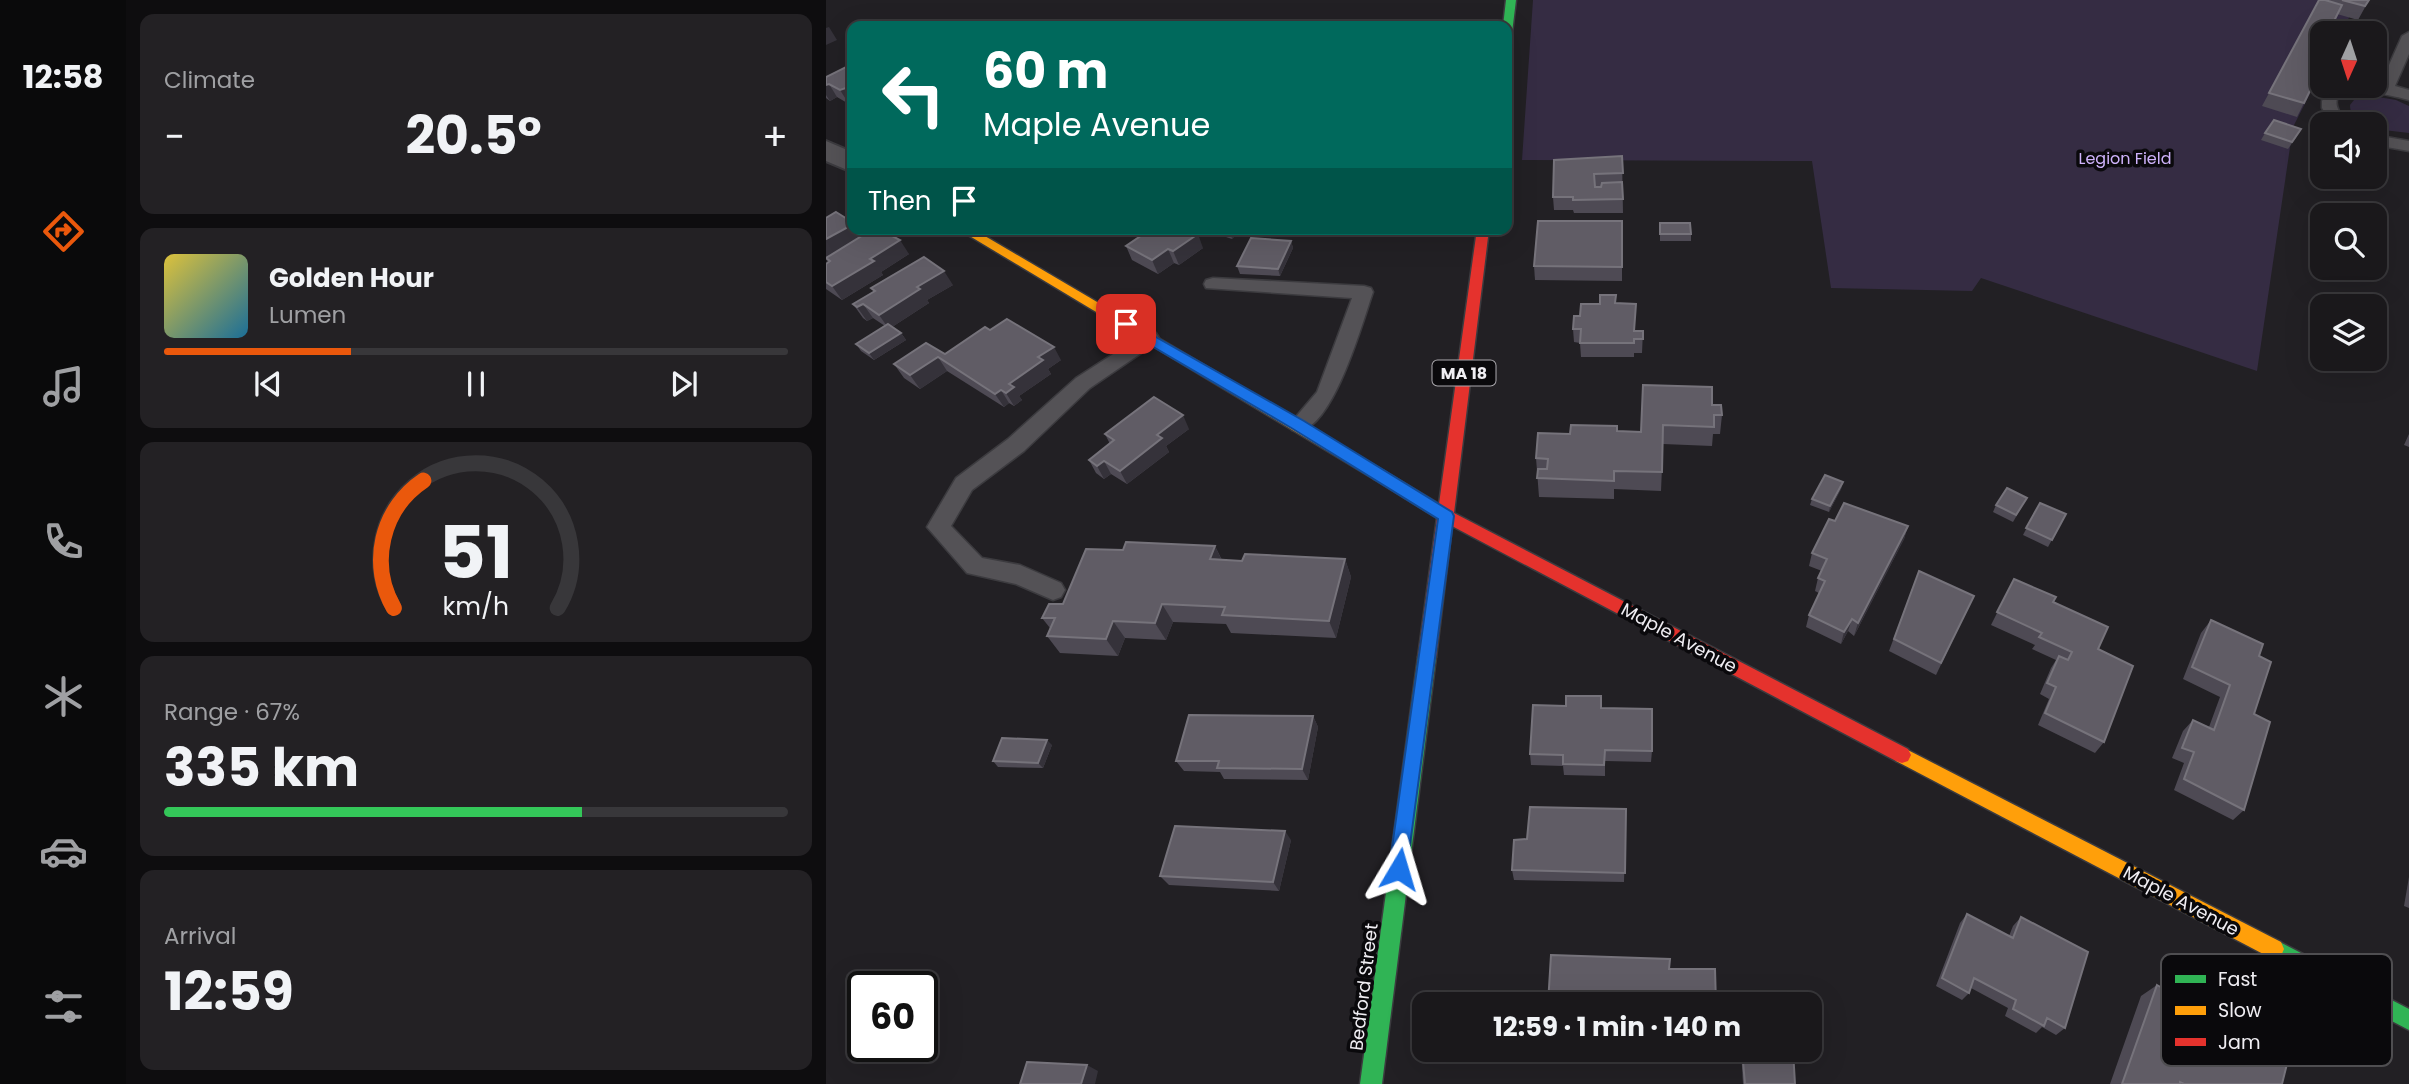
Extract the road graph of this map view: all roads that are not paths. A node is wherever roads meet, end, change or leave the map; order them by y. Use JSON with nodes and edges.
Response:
{"nodes":[{"id":1,"x":1511,"y":0,"type":"edge"},
{"id":2,"x":1508,"y":21,"type":"edge"},
{"id":3,"x":2409,"y":36,"type":"edge"},
{"id":4,"x":2387,"y":88,"type":"joint"},
{"id":5,"x":2409,"y":95,"type":"edge"},
{"id":6,"x":2387,"y":142,"type":"edge"},
{"id":7,"x":2409,"y":146,"type":"edge"},
{"id":8,"x":826,"y":149,"type":"edge"},
{"id":9,"x":847,"y":161,"type":"edge"},
{"id":10,"x":974,"y":235,"type":"edge"},
{"id":11,"x":1482,"y":235,"type":"edge"},
{"id":12,"x":1213,"y":284,"type":"dead end"},
{"id":13,"x":1149,"y":338,"type":"junction"},
{"id":14,"x":1299,"y":425,"type":"junction"},
{"id":15,"x":1446,"y":516,"type":"junction"},
{"id":16,"x":1053,"y":590,"type":"dead end"},
{"id":17,"x":2283,"y":954,"type":"edge"},
{"id":18,"x":2392,"y":1011,"type":"edge"},
{"id":19,"x":2409,"y":1020,"type":"edge"},
{"id":20,"x":1371,"y":1084,"type":"edge"}],
"edges":[{"from":1,"to":2,"type":"street"},
{"from":3,"to":4,"type":"lane"},
{"from":4,"to":5,"type":"lane"},
{"from":6,"to":7,"type":"lane"},
{"from":8,"to":9,"type":"street"},
{"from":10,"to":13,"type":"street","name":"Maple Avenue"},
{"from":11,"to":15,"type":"street","name":"Bedford Street","number":"MA 18"},
{"from":12,"to":14,"type":"lane"},
{"from":13,"to":14,"type":"street","name":"Maple Avenue"},
{"from":13,"to":16,"type":"lane"},
{"from":14,"to":15,"type":"street","name":"Maple Avenue"},
{"from":15,"to":17,"type":"street","name":"Maple Avenue"},
{"from":15,"to":20,"type":"street","name":"Bedford Street","number":"MA 18"},
{"from":18,"to":19,"type":"street","name":"Maple Avenue"}]}
